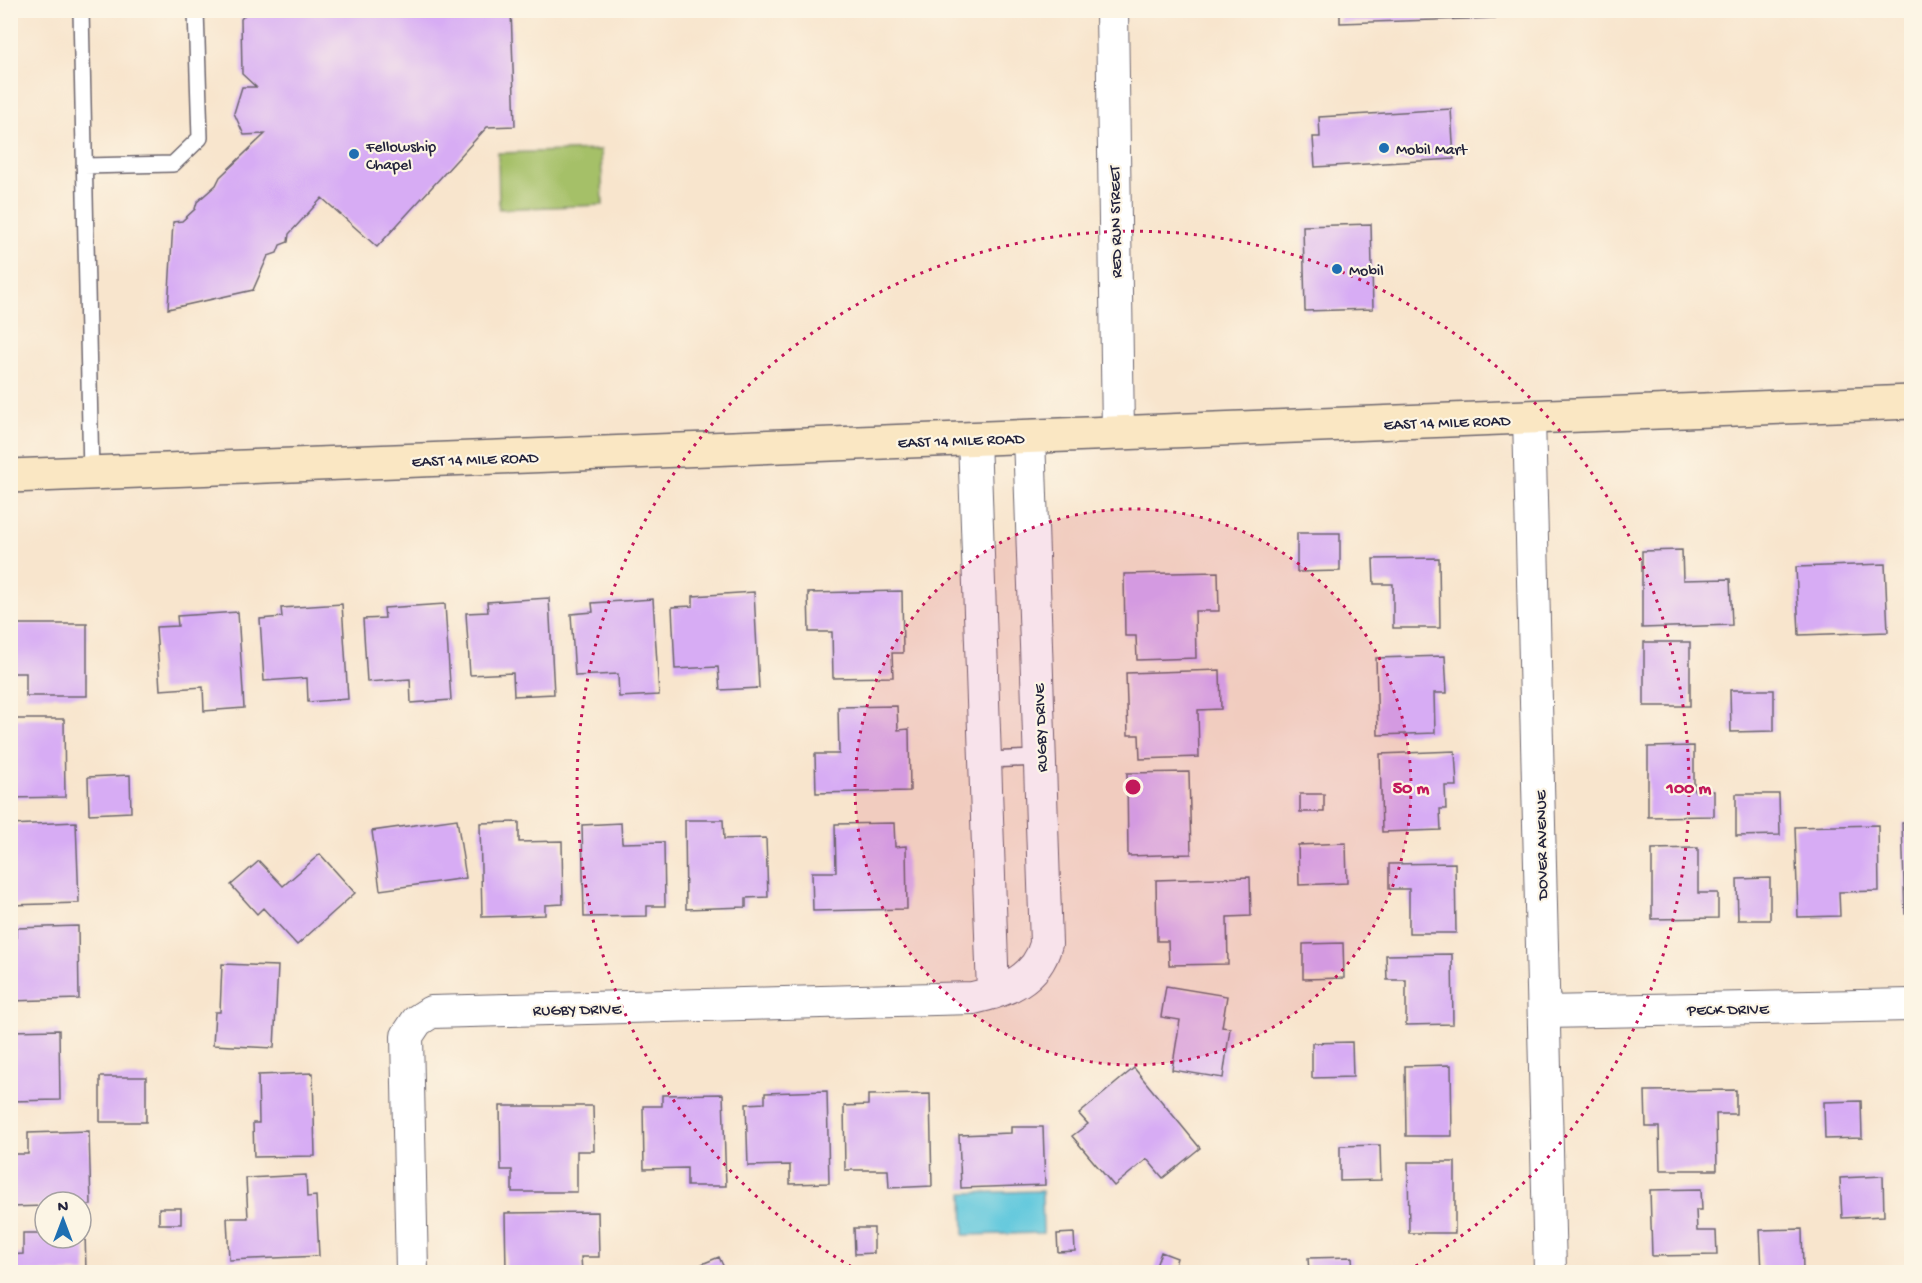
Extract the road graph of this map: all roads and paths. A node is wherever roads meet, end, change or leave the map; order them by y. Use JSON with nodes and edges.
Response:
{"nodes":[{"id":1,"x":81,"y":10,"type":"edge"},
{"id":2,"x":196,"y":10,"type":"edge"},
{"id":3,"x":1112,"y":10,"type":"edge"},
{"id":4,"x":84,"y":166,"type":"junction"},
{"id":5,"x":1911,"y":402,"type":"edge"},
{"id":6,"x":1529,"y":417,"type":"junction"},
{"id":7,"x":1118,"y":433,"type":"junction"},
{"id":8,"x":1029,"y":436,"type":"junction"},
{"id":9,"x":974,"y":438,"type":"junction"},
{"id":10,"x":91,"y":474,"type":"junction"},
{"id":11,"x":10,"y":476,"type":"edge"},
{"id":12,"x":1040,"y":758,"type":"junction"},
{"id":13,"x":985,"y":760,"type":"junction"},
{"id":14,"x":993,"y":993,"type":"junction"},
{"id":15,"x":1911,"y":1005,"type":"edge"},
{"id":16,"x":1544,"y":1012,"type":"junction"},
{"id":17,"x":412,"y":1272,"type":"edge"},
{"id":18,"x":1550,"y":1272,"type":"edge"}],
"edges":[{"from":1,"to":4,"type":"lane"},
{"from":2,"to":4,"type":"lane"},
{"from":3,"to":7,"type":"street","name":"RED RUN STREET"},
{"from":4,"to":10,"type":"lane"},
{"from":5,"to":6,"type":"main road","name":"EAST 14 MILE ROAD"},
{"from":6,"to":7,"type":"main road","name":"EAST 14 MILE ROAD"},
{"from":6,"to":16,"type":"street","name":"DOVER AVENUE"},
{"from":7,"to":8,"type":"main road","name":"EAST 14 MILE ROAD"},
{"from":8,"to":9,"type":"main road","name":"EAST 14 MILE ROAD"},
{"from":8,"to":12,"type":"street","name":"RUGBY DRIVE"},
{"from":9,"to":10,"type":"main road","name":"EAST 14 MILE ROAD"},
{"from":9,"to":13,"type":"street"},
{"from":10,"to":11,"type":"main road","name":"EAST 14 MILE ROAD"},
{"from":12,"to":13,"type":"lane"},
{"from":12,"to":14,"type":"street","name":"RUGBY DRIVE"},
{"from":13,"to":14,"type":"street"},
{"from":14,"to":17,"type":"street","name":"RUGBY DRIVE"},
{"from":15,"to":16,"type":"street","name":"PECK DRIVE"},
{"from":16,"to":18,"type":"street","name":"DOVER AVENUE"}]}
